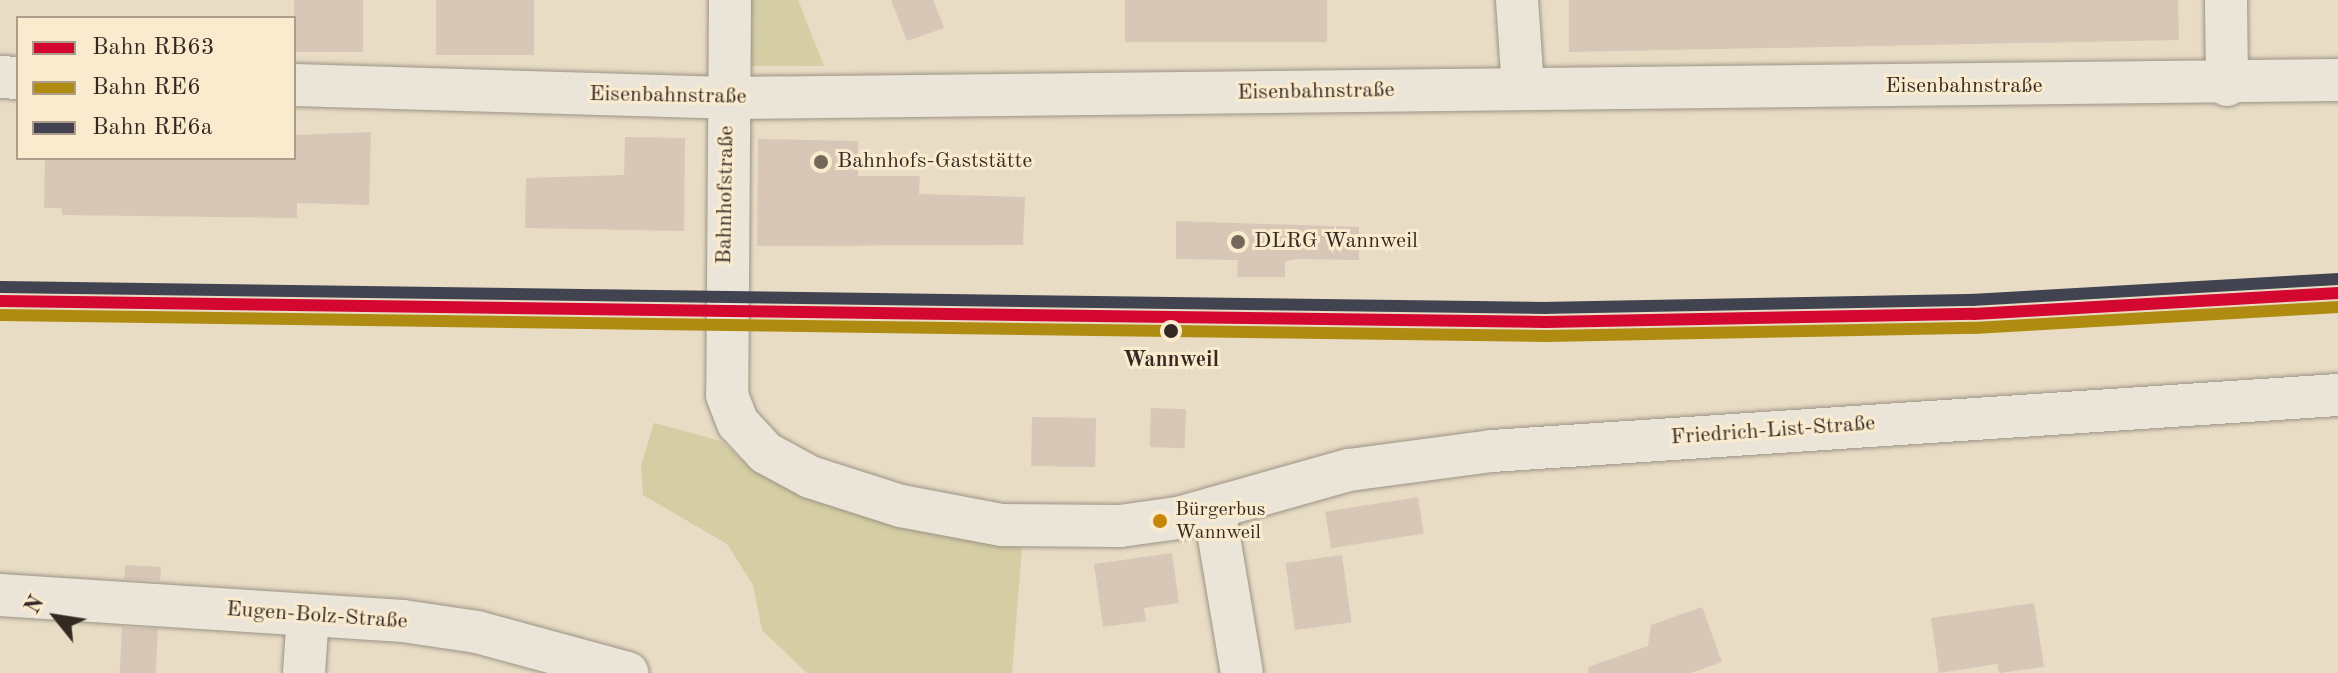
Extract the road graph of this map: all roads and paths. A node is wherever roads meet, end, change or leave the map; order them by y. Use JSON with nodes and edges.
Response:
{"nodes":[{"id":1,"x":730,"y":0,"type":"edge"},
{"id":2,"x":1517,"y":0,"type":"edge"},
{"id":3,"x":2226,"y":0,"type":"edge"},
{"id":4,"x":2338,"y":80,"type":"edge"},
{"id":5,"x":296,"y":85,"type":"edge"},
{"id":6,"x":2227,"y":85,"type":"junction"},
{"id":7,"x":1523,"y":89,"type":"junction"},
{"id":8,"x":728,"y":98,"type":"junction"},
{"id":9,"x":2338,"y":395,"type":"edge"},
{"id":10,"x":1214,"y":508,"type":"junction"},
{"id":11,"x":0,"y":595,"type":"edge"},
{"id":12,"x":308,"y":615,"type":"junction"},
{"id":13,"x":304,"y":673,"type":"edge"},
{"id":14,"x":628,"y":673,"type":"edge"},
{"id":15,"x":1242,"y":673,"type":"edge"}],
"edges":[{"from":1,"to":8,"type":"street","name":"Bahnhofstraße"},
{"from":2,"to":7,"type":"street"},
{"from":3,"to":6,"type":"street"},
{"from":4,"to":6,"type":"street","name":"Eisenbahnstraße"},
{"from":5,"to":8,"type":"street","name":"Eisenbahnstraße"},
{"from":6,"to":7,"type":"street","name":"Eisenbahnstraße"},
{"from":7,"to":8,"type":"street","name":"Eisenbahnstraße"},
{"from":8,"to":10,"type":"street","name":"Bahnhofstraße"},
{"from":9,"to":10,"type":"street","name":"Friedrich-List-Straße"},
{"from":10,"to":15,"type":"street"},
{"from":11,"to":12,"type":"street","name":"Eugen-Bolz-Straße"},
{"from":12,"to":13,"type":"street"},
{"from":12,"to":14,"type":"street","name":"Eugen-Bolz-Straße"}]}
